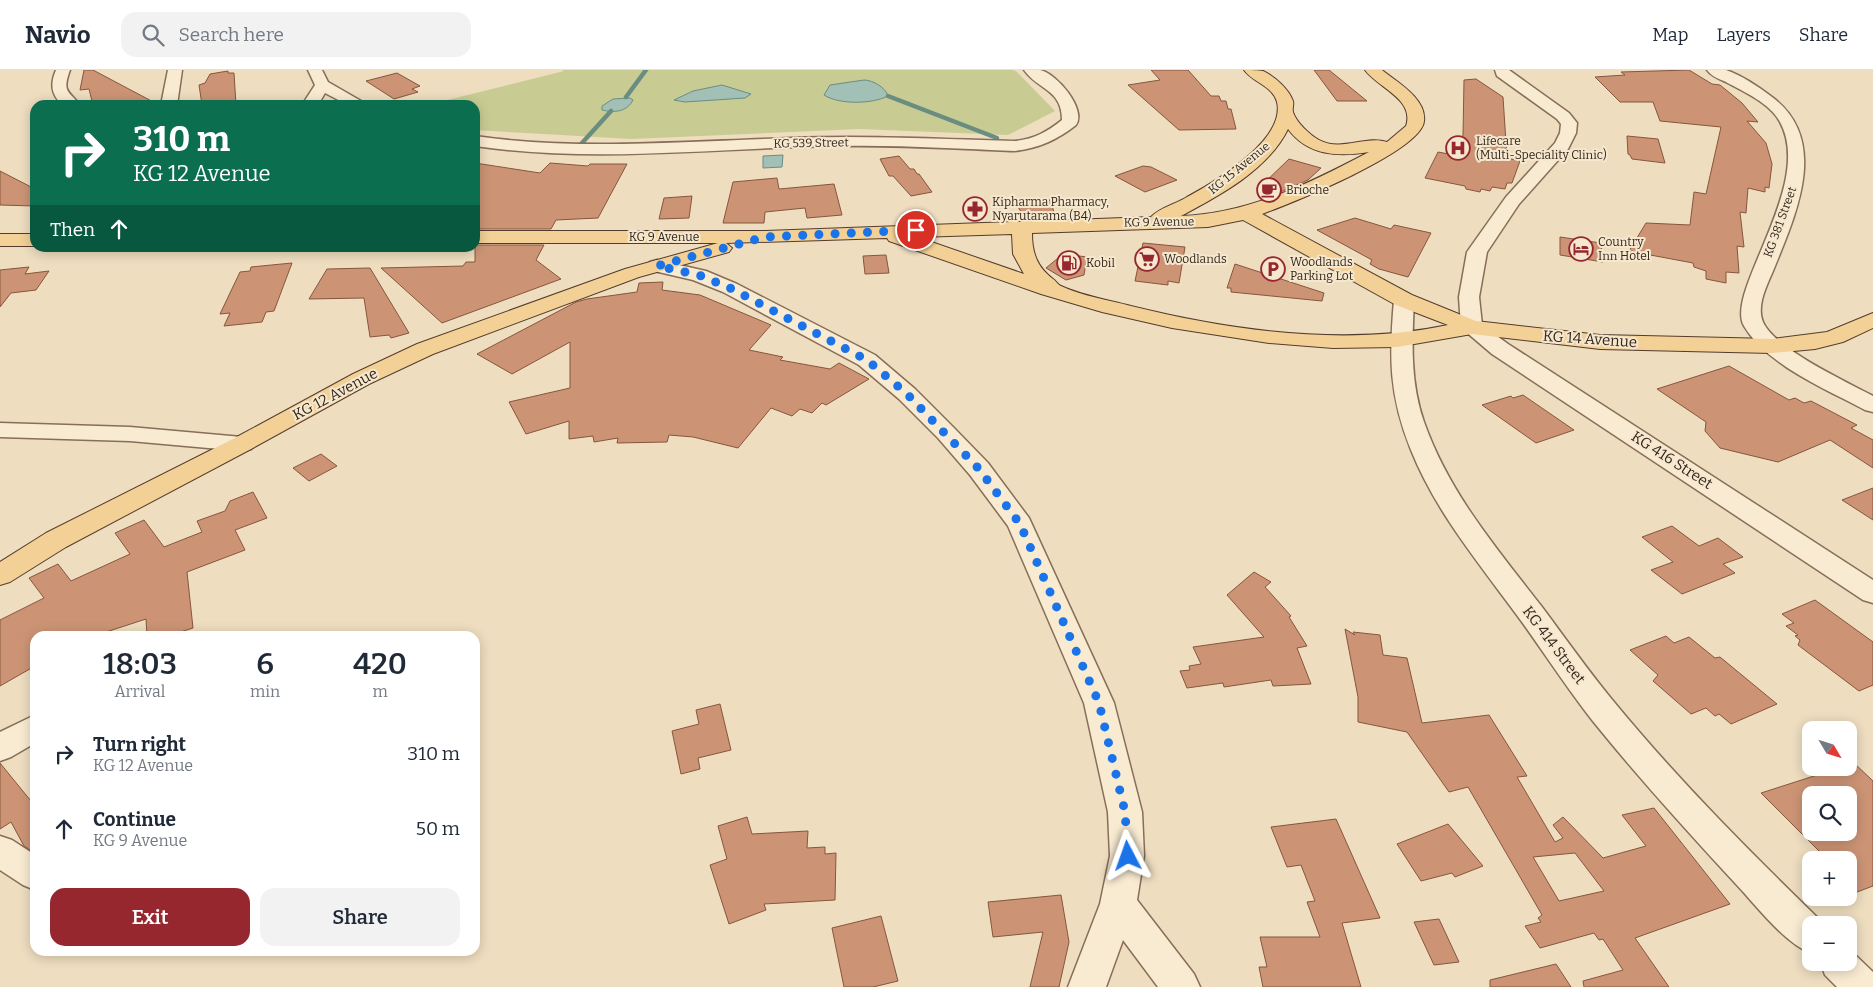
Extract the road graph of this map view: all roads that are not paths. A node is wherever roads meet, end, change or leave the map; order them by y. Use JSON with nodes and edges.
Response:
{"nodes":[{"id":1,"x":63,"y":70,"type":"edge"},
{"id":2,"x":176,"y":70,"type":"edge"},
{"id":3,"x":315,"y":70,"type":"edge"},
{"id":4,"x":1031,"y":70,"type":"edge"},
{"id":5,"x":1252,"y":70,"type":"edge"},
{"id":6,"x":1373,"y":70,"type":"edge"},
{"id":7,"x":1502,"y":70,"type":"edge"},
{"id":8,"x":1714,"y":70,"type":"edge"},
{"id":9,"x":322,"y":85,"type":"junction"},
{"id":10,"x":64,"y":100,"type":"edge"},
{"id":11,"x":170,"y":100,"type":"edge"},
{"id":12,"x":313,"y":100,"type":"edge"},
{"id":13,"x":350,"y":100,"type":"edge"},
{"id":14,"x":1285,"y":113,"type":"junction"},
{"id":15,"x":480,"y":142,"type":"edge"},
{"id":16,"x":1400,"y":142,"type":"junction"},
{"id":17,"x":1245,"y":213,"type":"junction"},
{"id":18,"x":1153,"y":222,"type":"junction"},
{"id":19,"x":1182,"y":223,"type":"junction"},
{"id":20,"x":1022,"y":226,"type":"junction"},
{"id":21,"x":881,"y":231,"type":"junction"},
{"id":22,"x":480,"y":237,"type":"edge"},
{"id":23,"x":595,"y":237,"type":"junction"},
{"id":24,"x":765,"y":237,"type":"junction"},
{"id":25,"x":700,"y":238,"type":"junction"},
{"id":26,"x":0,"y":240,"type":"edge"},
{"id":27,"x":30,"y":240,"type":"edge"},
{"id":28,"x":1319,"y":254,"type":"junction"},
{"id":29,"x":690,"y":256,"type":"junction"},
{"id":30,"x":644,"y":270,"type":"junction"},
{"id":31,"x":1057,"y":291,"type":"junction"},
{"id":32,"x":1404,"y":300,"type":"junction"},
{"id":33,"x":1873,"y":320,"type":"edge"},
{"id":34,"x":1472,"y":327,"type":"junction"},
{"id":35,"x":1400,"y":340,"type":"junction"},
{"id":36,"x":1772,"y":346,"type":"junction"},
{"id":37,"x":1873,"y":404,"type":"edge"},
{"id":38,"x":0,"y":430,"type":"edge"},
{"id":39,"x":242,"y":444,"type":"junction"},
{"id":40,"x":0,"y":575,"type":"edge"},
{"id":41,"x":1873,"y":594,"type":"edge"},
{"id":42,"x":30,"y":730,"type":"edge"},
{"id":43,"x":0,"y":748,"type":"edge"},
{"id":44,"x":0,"y":851,"type":"edge"},
{"id":45,"x":30,"y":871,"type":"edge"},
{"id":46,"x":1118,"y":904,"type":"junction"},
{"id":47,"x":1802,"y":927,"type":"edge"},
{"id":48,"x":1847,"y":971,"type":"edge"},
{"id":49,"x":1087,"y":987,"type":"edge"},
{"id":50,"x":1181,"y":987,"type":"edge"},
{"id":51,"x":1862,"y":987,"type":"edge"}],
"edges":[{"from":1,"to":10,"type":"street"},
{"from":2,"to":11,"type":"street"},
{"from":3,"to":9,"type":"street"},
{"from":4,"to":15,"type":"street","name":"KG 539 Street"},
{"from":5,"to":14,"type":"main road"},
{"from":6,"to":16,"type":"main road","name":"KG 9 Avenue"},
{"from":7,"to":34,"type":"street"},
{"from":8,"to":36,"type":"street","name":"KG 381 Street"},
{"from":9,"to":12,"type":"street"},
{"from":9,"to":13,"type":"street"},
{"from":14,"to":16,"type":"main road"},
{"from":14,"to":18,"type":"main road","name":"KG 15 Avenue"},
{"from":16,"to":17,"type":"main road","name":"KG 9 Avenue"},
{"from":17,"to":19,"type":"main road","name":"KG 9 Avenue"},
{"from":17,"to":28,"type":"main road","name":"KG 14 Avenue"},
{"from":18,"to":19,"type":"main road","name":"KG 9 Avenue"},
{"from":18,"to":20,"type":"main road","name":"KG 9 Avenue"},
{"from":19,"to":28,"type":"main road","name":"KG 14 Avenue"},
{"from":20,"to":21,"type":"main road","name":"KG 9 Avenue"},
{"from":20,"to":31,"type":"main road"},
{"from":21,"to":24,"type":"main road","name":"KG 9 Avenue"},
{"from":21,"to":31,"type":"main road"},
{"from":22,"to":23,"type":"main road","name":"KG 9 Avenue"},
{"from":23,"to":25,"type":"main road","name":"KG 9 Avenue"},
{"from":23,"to":30,"type":"main road"},
{"from":24,"to":25,"type":"main road","name":"KG 9 Avenue"},
{"from":24,"to":29,"type":"main road","name":"KG 12 Avenue"},
{"from":25,"to":29,"type":"main road"},
{"from":26,"to":27,"type":"main road"},
{"from":28,"to":32,"type":"main road","name":"KG 14 Avenue"},
{"from":29,"to":30,"type":"main road","name":"KG 12 Avenue"},
{"from":30,"to":39,"type":"main road","name":"KG 12 Avenue"},
{"from":30,"to":46,"type":"street"},
{"from":31,"to":35,"type":"main road"},
{"from":32,"to":34,"type":"main road","name":"KG 14 Avenue"},
{"from":32,"to":35,"type":"street","name":"KG 414 Street"},
{"from":33,"to":36,"type":"main road","name":"KG 14 Avenue"},
{"from":34,"to":35,"type":"main road"},
{"from":34,"to":36,"type":"main road","name":"KG 14 Avenue"},
{"from":34,"to":41,"type":"street","name":"KG 416 Street"},
{"from":35,"to":47,"type":"street","name":"KG 414 Street"},
{"from":36,"to":37,"type":"street","name":"KG 381 Street"},
{"from":38,"to":39,"type":"street"},
{"from":39,"to":40,"type":"main road","name":"KG 12 Avenue"},
{"from":42,"to":43,"type":"street"},
{"from":44,"to":45,"type":"street"},
{"from":46,"to":49,"type":"street"},
{"from":46,"to":50,"type":"street"},
{"from":48,"to":51,"type":"street"}]}
